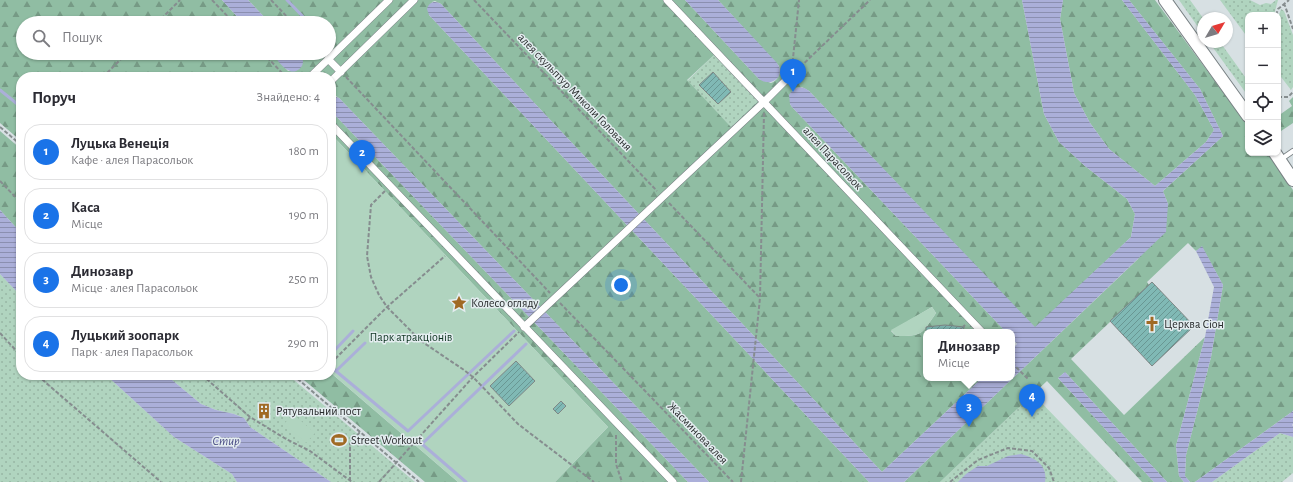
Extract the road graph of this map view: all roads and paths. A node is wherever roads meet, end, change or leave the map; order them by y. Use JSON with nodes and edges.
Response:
{"nodes":[{"id":1,"x":180,"y":0,"type":"edge"},
{"id":2,"x":212,"y":0,"type":"edge"},
{"id":3,"x":271,"y":0,"type":"edge"},
{"id":4,"x":389,"y":0,"type":"edge"},
{"id":5,"x":414,"y":0,"type":"edge"},
{"id":6,"x":474,"y":0,"type":"edge"},
{"id":7,"x":668,"y":0,"type":"edge"},
{"id":8,"x":799,"y":0,"type":"edge"},
{"id":9,"x":870,"y":0,"type":"edge"},
{"id":10,"x":1165,"y":0,"type":"edge"},
{"id":11,"x":1289,"y":0,"type":"edge"},
{"id":12,"x":1284,"y":3,"type":"junction"},
{"id":13,"x":1277,"y":12,"type":"edge"},
{"id":14,"x":164,"y":16,"type":"edge"},
{"id":15,"x":227,"y":16,"type":"edge"},
{"id":16,"x":286,"y":16,"type":"edge"},
{"id":17,"x":1293,"y":28,"type":"edge"},
{"id":18,"x":336,"y":51,"type":"edge"},
{"id":19,"x":120,"y":60,"type":"edge"},
{"id":20,"x":270,"y":60,"type":"edge"},
{"id":21,"x":327,"y":60,"type":"edge"},
{"id":22,"x":329,"y":60,"type":"edge"},
{"id":23,"x":108,"y":72,"type":"edge"},
{"id":24,"x":281,"y":72,"type":"edge"},
{"id":25,"x":315,"y":72,"type":"edge"},
{"id":26,"x":341,"y":72,"type":"junction"},
{"id":27,"x":336,"y":76,"type":"edge"},
{"id":28,"x":791,"y":76,"type":"junction"},
{"id":29,"x":1293,"y":92,"type":"edge"},
{"id":30,"x":1281,"y":97,"type":"edge"},
{"id":31,"x":764,"y":102,"type":"junction"},
{"id":32,"x":1245,"y":111,"type":"edge"},
{"id":33,"x":0,"y":127,"type":"edge"},
{"id":34,"x":336,"y":129,"type":"edge"},
{"id":35,"x":16,"y":141,"type":"edge"},
{"id":36,"x":1293,"y":151,"type":"edge"},
{"id":37,"x":1281,"y":155,"type":"edge"},
{"id":38,"x":1277,"y":156,"type":"edge"},
{"id":39,"x":1293,"y":180,"type":"edge"},
{"id":40,"x":0,"y":182,"type":"edge"},
{"id":41,"x":390,"y":186,"type":"junction"},
{"id":42,"x":663,"y":197,"type":"junction"},
{"id":43,"x":16,"y":198,"type":"edge"},
{"id":44,"x":451,"y":250,"type":"junction"},
{"id":45,"x":555,"y":298,"type":"junction"},
{"id":46,"x":760,"y":298,"type":"junction"},
{"id":47,"x":387,"y":307,"type":"junction"},
{"id":48,"x":524,"y":327,"type":"junction"},
{"id":49,"x":979,"y":329,"type":"edge"},
{"id":50,"x":0,"y":333,"type":"edge"},
{"id":51,"x":16,"y":351,"type":"edge"},
{"id":52,"x":336,"y":358,"type":"edge"},
{"id":53,"x":1015,"y":367,"type":"edge"},
{"id":54,"x":473,"y":377,"type":"junction"},
{"id":55,"x":1028,"y":379,"type":"dead end"},
{"id":56,"x":43,"y":380,"type":"edge"},
{"id":57,"x":208,"y":380,"type":"edge"},
{"id":58,"x":299,"y":380,"type":"edge"},
{"id":59,"x":250,"y":417,"type":"junction"},
{"id":60,"x":247,"y":421,"type":"dead end"},
{"id":61,"x":617,"y":423,"type":"junction"},
{"id":62,"x":360,"y":432,"type":"junction"},
{"id":63,"x":396,"y":462,"type":"junction"},
{"id":64,"x":160,"y":482,"type":"edge"},
{"id":65,"x":351,"y":482,"type":"edge"},
{"id":66,"x":379,"y":482,"type":"edge"},
{"id":67,"x":419,"y":482,"type":"edge"},
{"id":68,"x":594,"y":482,"type":"edge"},
{"id":69,"x":622,"y":482,"type":"edge"},
{"id":70,"x":673,"y":482,"type":"edge"},
{"id":71,"x":733,"y":482,"type":"edge"},
{"id":72,"x":741,"y":482,"type":"edge"},
{"id":73,"x":950,"y":482,"type":"edge"},
{"id":74,"x":1054,"y":482,"type":"edge"}],
"edges":[{"from":1,"to":14,"type":"path"},
{"from":2,"to":15,"type":"path"},
{"from":3,"to":16,"type":"path"},
{"from":4,"to":18,"type":"street"},
{"from":5,"to":26,"type":"street"},
{"from":6,"to":42,"type":"path","name":"алея скульптур Миколи Голованя"},
{"from":7,"to":31,"type":"street","name":"алея Парасольок"},
{"from":8,"to":28,"type":"path"},
{"from":9,"to":28,"type":"path"},
{"from":10,"to":32,"type":"street"},
{"from":11,"to":12,"type":"path"},
{"from":12,"to":13,"type":"path"},
{"from":12,"to":17,"type":"path"},
{"from":19,"to":23,"type":"path"},
{"from":20,"to":24,"type":"path"},
{"from":21,"to":25,"type":"street"},
{"from":22,"to":26,"type":"street"},
{"from":26,"to":27,"type":"street"},
{"from":26,"to":45,"type":"path","name":"Жасминова алея"},
{"from":28,"to":31,"type":"street"},
{"from":29,"to":30,"type":"path"},
{"from":31,"to":42,"type":"street"},
{"from":31,"to":46,"type":"path"},
{"from":31,"to":49,"type":"street","name":"алея Парасольок"},
{"from":33,"to":35,"type":"path"},
{"from":34,"to":41,"type":"street"},
{"from":36,"to":37,"type":"lane"},
{"from":38,"to":39,"type":"street"},
{"from":40,"to":43,"type":"path"},
{"from":41,"to":44,"type":"street"},
{"from":41,"to":47,"type":"path"},
{"from":42,"to":45,"type":"street"},
{"from":42,"to":46,"type":"path","name":"алея скульптур Миколи Голованя"},
{"from":44,"to":47,"type":"path"},
{"from":44,"to":48,"type":"street"},
{"from":45,"to":48,"type":"street"},
{"from":45,"to":71,"type":"path","name":"Жасминова алея"},
{"from":46,"to":72,"type":"path"},
{"from":47,"to":52,"type":"path"},
{"from":47,"to":54,"type":"path"},
{"from":48,"to":54,"type":"path"},
{"from":48,"to":61,"type":"street"},
{"from":50,"to":51,"type":"path"},
{"from":53,"to":55,"type":"path"},
{"from":54,"to":63,"type":"path"},
{"from":54,"to":68,"type":"path"},
{"from":56,"to":64,"type":"path"},
{"from":57,"to":59,"type":"path"},
{"from":58,"to":62,"type":"path"},
{"from":59,"to":60,"type":"path"},
{"from":59,"to":65,"type":"path"},
{"from":61,"to":69,"type":"path"},
{"from":61,"to":70,"type":"street"},
{"from":62,"to":63,"type":"path"},
{"from":62,"to":65,"type":"path"},
{"from":63,"to":66,"type":"path"},
{"from":63,"to":67,"type":"path"},
{"from":73,"to":74,"type":"path"}]}
